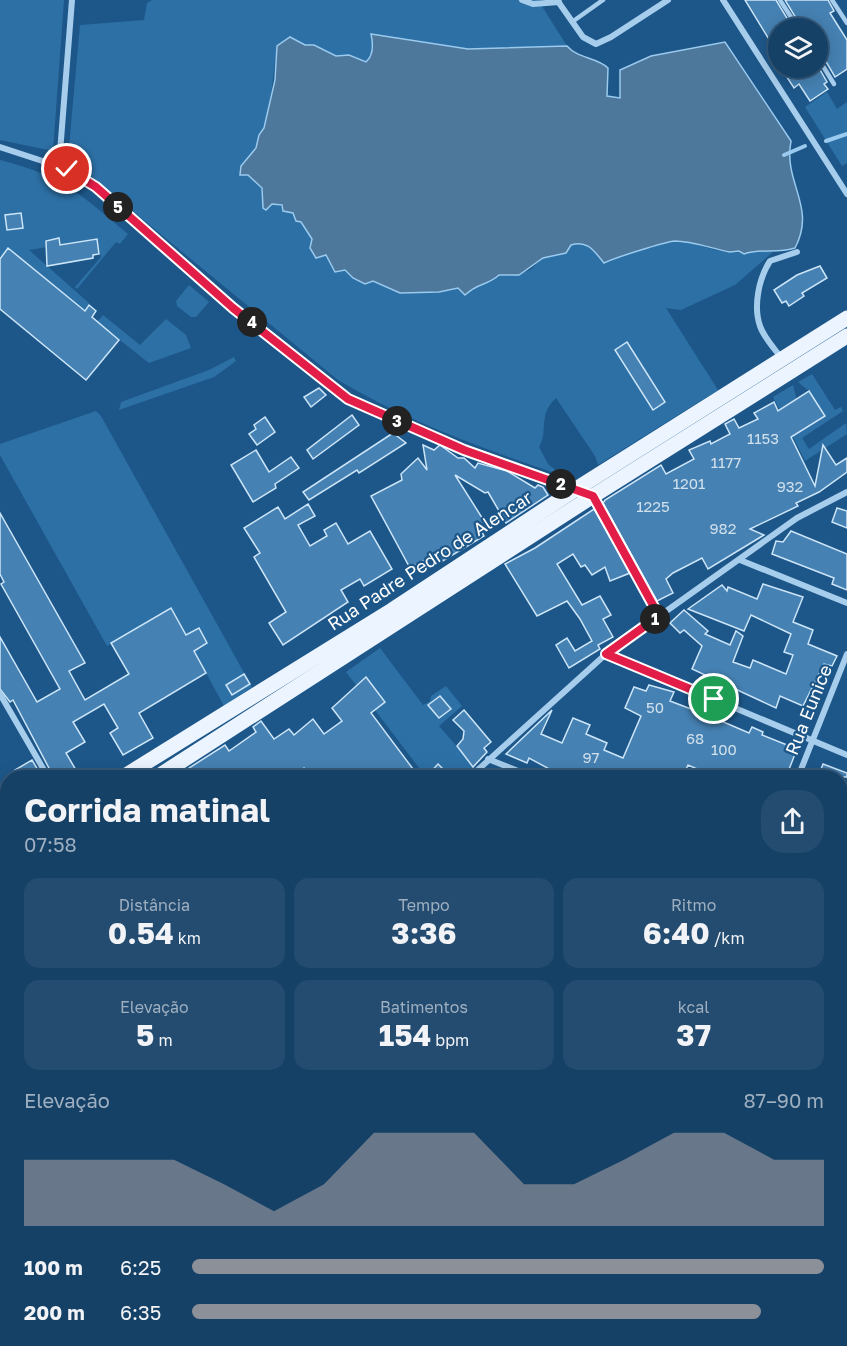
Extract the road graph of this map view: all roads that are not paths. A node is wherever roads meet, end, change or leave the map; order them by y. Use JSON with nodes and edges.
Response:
{"nodes":[{"id":1,"x":72,"y":0,"type":"edge"},
{"id":2,"x":522,"y":0,"type":"edge"},
{"id":3,"x":603,"y":0,"type":"edge"},
{"id":4,"x":668,"y":0,"type":"edge"},
{"id":5,"x":723,"y":0,"type":"edge"},
{"id":6,"x":780,"y":0,"type":"edge"},
{"id":7,"x":832,"y":0,"type":"edge"},
{"id":8,"x":558,"y":1,"type":"edge"},
{"id":9,"x":792,"y":18,"type":"edge"},
{"id":10,"x":572,"y":22,"type":"junction"},
{"id":11,"x":847,"y":23,"type":"edge"},
{"id":12,"x":828,"y":74,"type":"edge"},
{"id":13,"x":834,"y":84,"type":"dead end"},
{"id":14,"x":0,"y":147,"type":"edge"},
{"id":15,"x":59,"y":165,"type":"junction"},
{"id":16,"x":847,"y":194,"type":"edge"},
{"id":17,"x":797,"y":252,"type":"dead end"},
{"id":18,"x":847,"y":318,"type":"edge"},
{"id":19,"x":846,"y":337,"type":"edge"},
{"id":20,"x":826,"y":340,"type":"junction"},
{"id":21,"x":782,"y":359,"type":"junction"},
{"id":22,"x":576,"y":489,"type":"junction"},
{"id":23,"x":847,"y":492,"type":"edge"},
{"id":24,"x":593,"y":496,"type":"junction"},
{"id":25,"x":740,"y":560,"type":"junction"},
{"id":26,"x":847,"y":603,"type":"edge"},
{"id":27,"x":659,"y":616,"type":"junction"},
{"id":28,"x":606,"y":654,"type":"junction"},
{"id":29,"x":847,"y":654,"type":"edge"},
{"id":30,"x":283,"y":687,"type":"junction"},
{"id":31,"x":0,"y":694,"type":"edge"},
{"id":32,"x":813,"y":742,"type":"junction"},
{"id":33,"x":847,"y":755,"type":"edge"},
{"id":34,"x":488,"y":759,"type":"junction"},
{"id":35,"x":44,"y":770,"type":"edge"},
{"id":36,"x":135,"y":770,"type":"edge"},
{"id":37,"x":167,"y":770,"type":"edge"},
{"id":38,"x":477,"y":770,"type":"edge"},
{"id":39,"x":516,"y":770,"type":"edge"},
{"id":40,"x":801,"y":770,"type":"edge"}],
"edges":[{"from":1,"to":15,"type":"street"},
{"from":2,"to":8,"type":"street"},
{"from":3,"to":10,"type":"lane"},
{"from":4,"to":10,"type":"street"},
{"from":5,"to":16,"type":"street"},
{"from":6,"to":9,"type":"lane"},
{"from":7,"to":11,"type":"lane"},
{"from":8,"to":10,"type":"street"},
{"from":12,"to":13,"type":"lane"},
{"from":14,"to":15,"type":"street"},
{"from":15,"to":22,"type":"street"},
{"from":17,"to":21,"type":"street"},
{"from":18,"to":20,"type":"main road","name":"Rua Padre Pedro de Alencar"},
{"from":19,"to":20,"type":"main road","name":"Rua Padre Pedro de Alencar"},
{"from":20,"to":21,"type":"main road","name":"Rua Padre Pedro de Alencar"},
{"from":20,"to":24,"type":"main road","name":"Rua Padre Pedro de Alencar"},
{"from":21,"to":22,"type":"main road","name":"Rua Padre Pedro de Alencar"},
{"from":22,"to":24,"type":"street"},
{"from":22,"to":30,"type":"main road","name":"Rua Padre Pedro de Alencar"},
{"from":23,"to":25,"type":"street"},
{"from":24,"to":27,"type":"street"},
{"from":24,"to":30,"type":"main road","name":"Rua Padre Pedro de Alencar"},
{"from":25,"to":26,"type":"street"},
{"from":25,"to":27,"type":"street"},
{"from":27,"to":28,"type":"street"},
{"from":28,"to":32,"type":"street"},
{"from":28,"to":34,"type":"street"},
{"from":29,"to":32,"type":"street","name":"Rua Eunice"},
{"from":30,"to":36,"type":"main road","name":"Rua Padre Pedro de Alencar"},
{"from":30,"to":37,"type":"main road","name":"Rua Padre Pedro de Alencar"},
{"from":31,"to":35,"type":"street"},
{"from":32,"to":33,"type":"street"},
{"from":32,"to":40,"type":"street","name":"Rua Eunice"},
{"from":34,"to":38,"type":"street"},
{"from":34,"to":39,"type":"street"}]}
